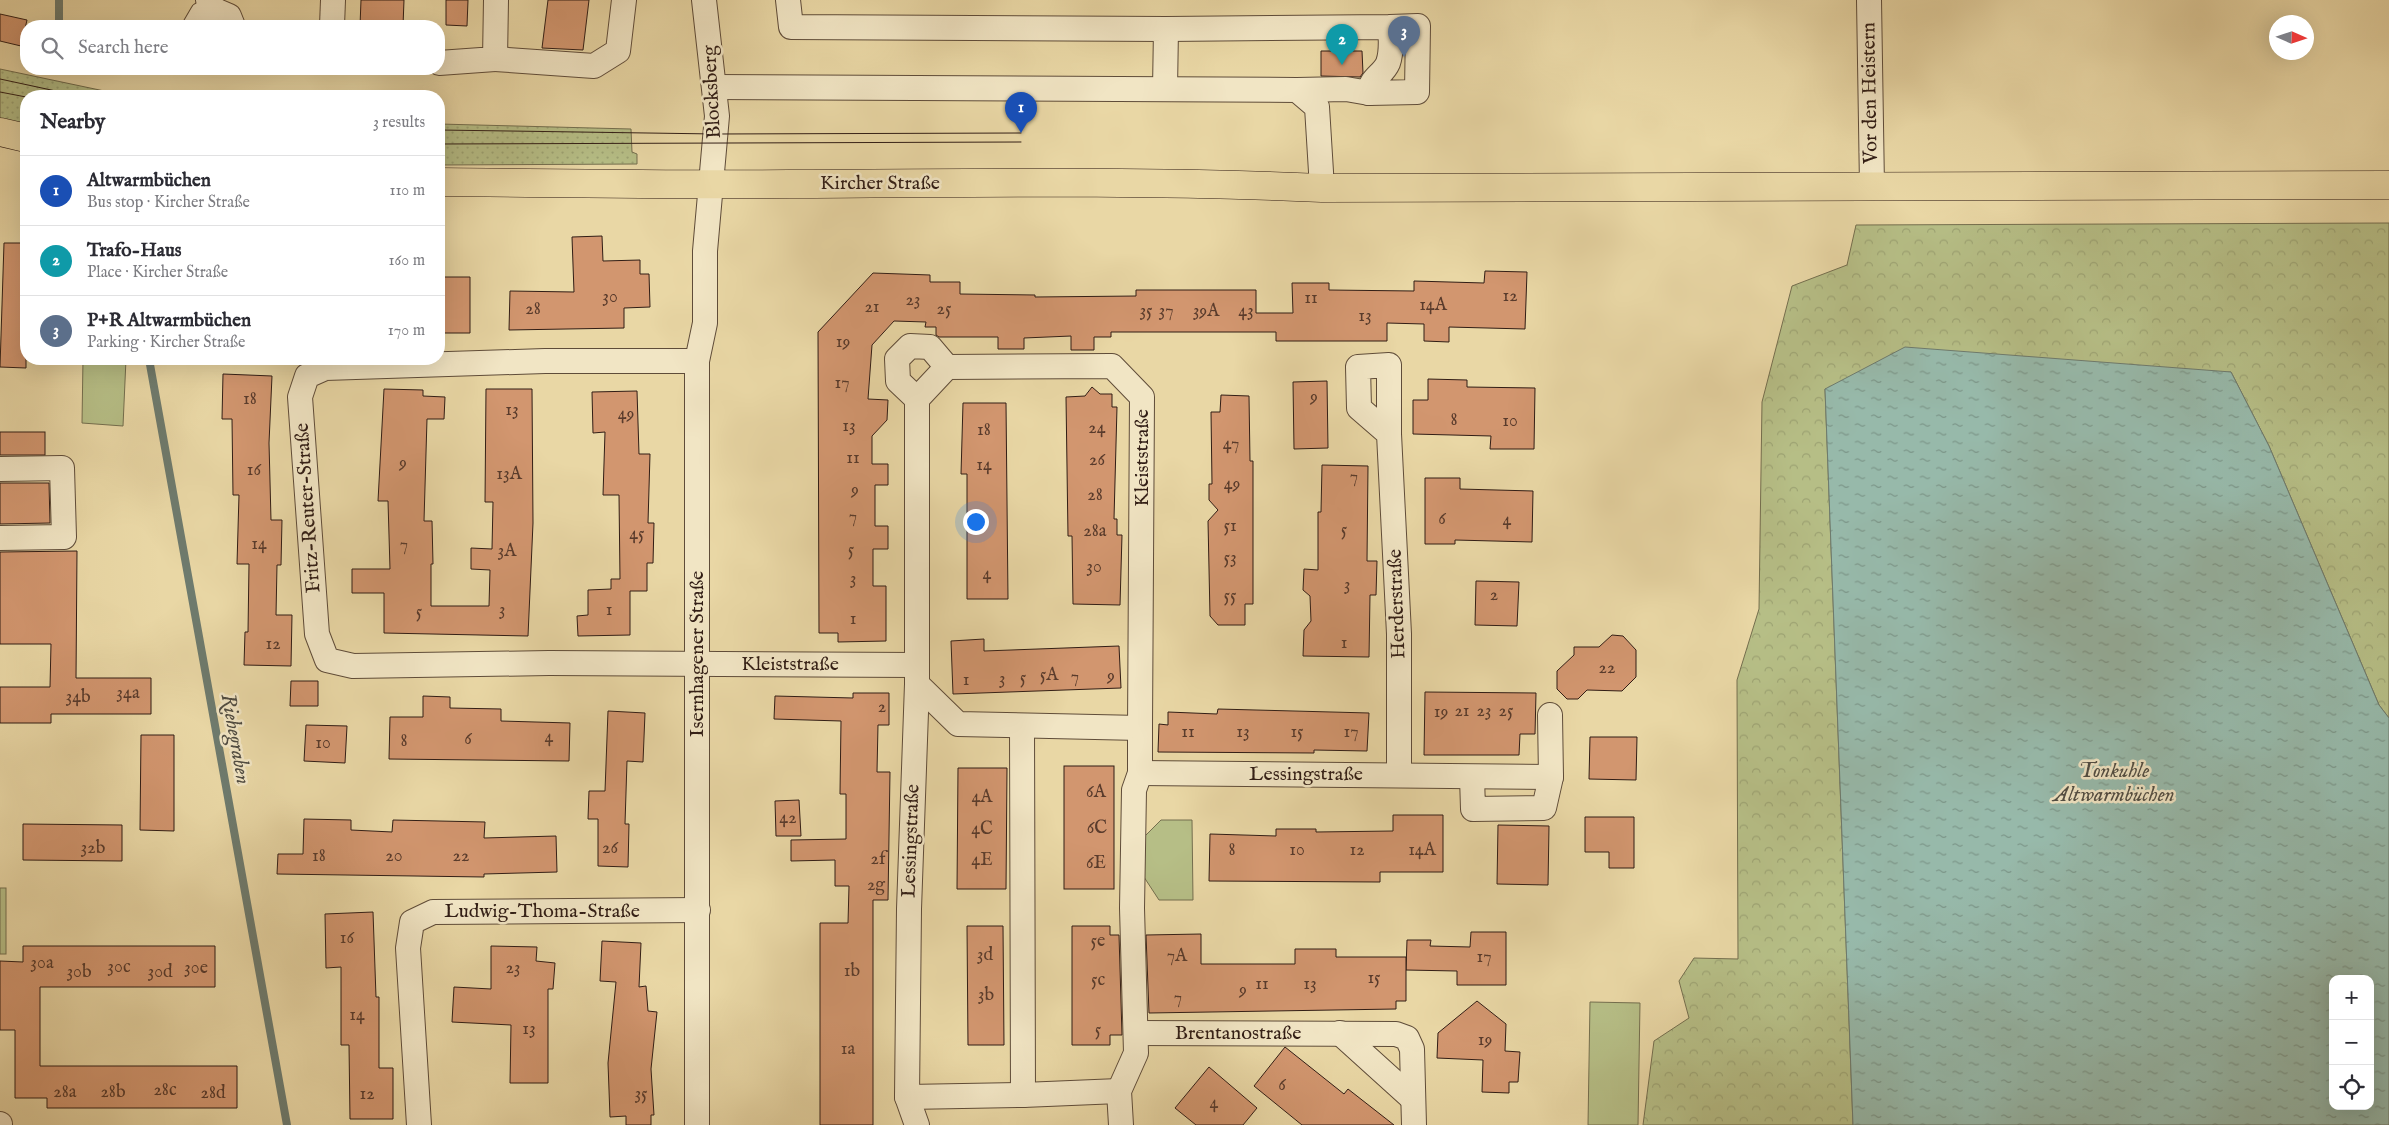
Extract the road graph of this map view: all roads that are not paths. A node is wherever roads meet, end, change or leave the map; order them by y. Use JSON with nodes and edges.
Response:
{"nodes":[{"id":1,"x":334,"y":0,"type":"edge"},
{"id":2,"x":496,"y":0,"type":"edge"},
{"id":3,"x":624,"y":0,"type":"edge"},
{"id":4,"x":704,"y":0,"type":"edge"},
{"id":5,"x":788,"y":0,"type":"edge"},
{"id":6,"x":1869,"y":0,"type":"edge"},
{"id":7,"x":212,"y":5,"type":"edge"},
{"id":8,"x":199,"y":20,"type":"edge"},
{"id":9,"x":230,"y":20,"type":"edge"},
{"id":10,"x":332,"y":20,"type":"edge"},
{"id":11,"x":1390,"y":27,"type":"junction"},
{"id":12,"x":1166,"y":30,"type":"junction"},
{"id":13,"x":495,"y":59,"type":"junction"},
{"id":14,"x":445,"y":63,"type":"edge"},
{"id":15,"x":715,"y":87,"type":"junction"},
{"id":16,"x":1165,"y":89,"type":"junction"},
{"id":17,"x":1297,"y":90,"type":"junction"},
{"id":18,"x":1369,"y":93,"type":"junction"},
{"id":19,"x":0,"y":132,"type":"edge"},
{"id":20,"x":20,"y":137,"type":"edge"},
{"id":21,"x":445,"y":182,"type":"edge"},
{"id":22,"x":712,"y":184,"type":"junction"},
{"id":23,"x":2389,"y":184,"type":"edge"},
{"id":24,"x":1872,"y":186,"type":"junction"},
{"id":25,"x":1322,"y":188,"type":"junction"},
{"id":26,"x":697,"y":361,"type":"junction"},
{"id":27,"x":445,"y":364,"type":"edge"},
{"id":28,"x":419,"y":365,"type":"edge"},
{"id":29,"x":947,"y":367,"type":"junction"},
{"id":30,"x":917,"y":399,"type":"junction"},
{"id":31,"x":1388,"y":434,"type":"dead end"},
{"id":32,"x":0,"y":468,"type":"edge"},
{"id":33,"x":0,"y":538,"type":"edge"},
{"id":34,"x":696,"y":664,"type":"junction"},
{"id":35,"x":917,"y":674,"type":"junction"},
{"id":36,"x":1550,"y":716,"type":"dead end"},
{"id":37,"x":1022,"y":726,"type":"junction"},
{"id":38,"x":1140,"y":728,"type":"junction"},
{"id":39,"x":1140,"y":773,"type":"junction"},
{"id":40,"x":1400,"y":775,"type":"junction"},
{"id":41,"x":1472,"y":777,"type":"junction"},
{"id":42,"x":1551,"y":778,"type":"junction"},
{"id":43,"x":698,"y":910,"type":"junction"},
{"id":44,"x":1136,"y":1033,"type":"junction"},
{"id":45,"x":1340,"y":1033,"type":"junction"},
{"id":46,"x":1119,"y":1091,"type":"junction"},
{"id":47,"x":1023,"y":1095,"type":"junction"},
{"id":48,"x":907,"y":1097,"type":"junction"},
{"id":49,"x":1413,"y":1100,"type":"junction"},
{"id":50,"x":419,"y":1125,"type":"edge"},
{"id":51,"x":697,"y":1125,"type":"edge"},
{"id":52,"x":917,"y":1125,"type":"edge"},
{"id":53,"x":1120,"y":1125,"type":"edge"},
{"id":54,"x":1414,"y":1125,"type":"edge"}],
"edges":[{"from":1,"to":10,"type":"street"},
{"from":2,"to":13,"type":"street"},
{"from":3,"to":13,"type":"street"},
{"from":4,"to":15,"type":"street","name":"Blocksberg"},
{"from":5,"to":12,"type":"street"},
{"from":6,"to":24,"type":"street","name":"Vor den Heistern"},
{"from":7,"to":8,"type":"street"},
{"from":7,"to":9,"type":"street"},
{"from":11,"to":12,"type":"street"},
{"from":11,"to":18,"type":"street"},
{"from":11,"to":18,"type":"street"},
{"from":12,"to":16,"type":"street"},
{"from":13,"to":14,"type":"street"},
{"from":15,"to":16,"type":"street"},
{"from":15,"to":22,"type":"street","name":"Blocksberg"},
{"from":16,"to":17,"type":"street"},
{"from":17,"to":18,"type":"street"},
{"from":17,"to":25,"type":"street"},
{"from":19,"to":20,"type":"main road"},
{"from":21,"to":22,"type":"main road","name":"Kircher Straße"},
{"from":22,"to":25,"type":"main road","name":"Kircher Straße"},
{"from":22,"to":26,"type":"street","name":"Isernhagener Straße"},
{"from":23,"to":24,"type":"main road","name":"Kircher Straße"},
{"from":24,"to":25,"type":"main road","name":"Kircher Straße"},
{"from":26,"to":27,"type":"street","name":"Fritz-Reuter-Straße"},
{"from":26,"to":34,"type":"street","name":"Isernhagener Straße"},
{"from":28,"to":34,"type":"street","name":"Fritz-Reuter-Straße"},
{"from":29,"to":30,"type":"street"},
{"from":29,"to":30,"type":"street"},
{"from":29,"to":38,"type":"street","name":"Kleiststraße"},
{"from":30,"to":35,"type":"street"},
{"from":31,"to":40,"type":"street","name":"Herderstraße"},
{"from":32,"to":33,"type":"street"},
{"from":34,"to":35,"type":"street","name":"Kleiststraße"},
{"from":34,"to":43,"type":"street","name":"Isernhagener Straße"},
{"from":35,"to":37,"type":"street"},
{"from":35,"to":48,"type":"street","name":"Lessingstraße"},
{"from":36,"to":42,"type":"street"},
{"from":37,"to":38,"type":"street"},
{"from":37,"to":47,"type":"street"},
{"from":38,"to":39,"type":"street"},
{"from":39,"to":40,"type":"street","name":"Lessingstraße"},
{"from":39,"to":44,"type":"street"},
{"from":40,"to":41,"type":"street","name":"Lessingstraße"},
{"from":41,"to":42,"type":"street","name":"Lessingstraße"},
{"from":41,"to":42,"type":"street"},
{"from":43,"to":50,"type":"street","name":"Ludwig-Thoma-Straße"},
{"from":43,"to":51,"type":"street","name":"Isernhagener Straße"},
{"from":44,"to":45,"type":"street","name":"Brentanostraße"},
{"from":44,"to":46,"type":"street"},
{"from":45,"to":49,"type":"street"},
{"from":45,"to":49,"type":"street","name":"Brentanostraße"},
{"from":46,"to":47,"type":"street"},
{"from":46,"to":53,"type":"street"},
{"from":47,"to":48,"type":"street"},
{"from":48,"to":52,"type":"street"},
{"from":49,"to":54,"type":"street","name":"Brentanostraße"}]}
